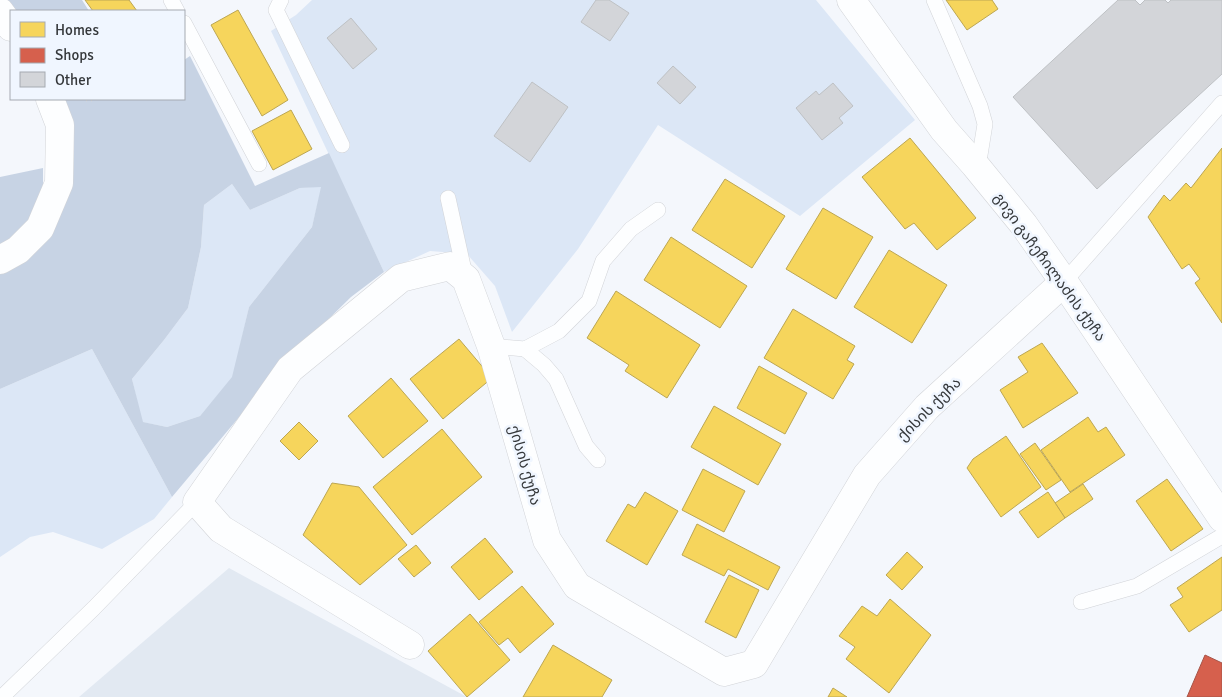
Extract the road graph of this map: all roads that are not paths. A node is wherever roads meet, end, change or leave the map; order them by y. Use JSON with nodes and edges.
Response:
{"nodes":[{"id":1,"x":281,"y":0,"type":"edge"},
{"id":2,"x":851,"y":0,"type":"edge"},
{"id":3,"x":934,"y":0,"type":"edge"},
{"id":4,"x":0,"y":12,"type":"edge"},
{"id":5,"x":185,"y":25,"type":"edge"},
{"id":6,"x":10,"y":26,"type":"edge"},
{"id":7,"x":50,"y":100,"type":"edge"},
{"id":8,"x":1222,"y":103,"type":"edge"},
{"id":9,"x":342,"y":145,"type":"dead end"},
{"id":10,"x":259,"y":164,"type":"dead end"},
{"id":11,"x":975,"y":165,"type":"junction"},
{"id":12,"x":448,"y":198,"type":"dead end"},
{"id":13,"x":658,"y":210,"type":"dead end"},
{"id":14,"x":0,"y":260,"type":"edge"},
{"id":15,"x":466,"y":279,"type":"junction"},
{"id":16,"x":1064,"y":282,"type":"junction"},
{"id":17,"x":491,"y":346,"type":"junction"},
{"id":18,"x":525,"y":349,"type":"junction"},
{"id":19,"x":598,"y":460,"type":"dead end"},
{"id":20,"x":197,"y":502,"type":"junction"},
{"id":21,"x":1221,"y":521,"type":"edge"},
{"id":22,"x":1081,"y":602,"type":"dead end"},
{"id":23,"x":410,"y":645,"type":"dead end"},
{"id":24,"x":2,"y":697,"type":"edge"}],
"edges":[{"from":1,"to":9,"type":"lane"},
{"from":2,"to":11,"type":"street","name":"გივი გაჩეჩილაძის ქუჩა"},
{"from":3,"to":11,"type":"lane"},
{"from":4,"to":6,"type":"street"},
{"from":5,"to":10,"type":"lane"},
{"from":7,"to":14,"type":"street"},
{"from":8,"to":16,"type":"lane"},
{"from":11,"to":16,"type":"street","name":"გივი გაჩეჩილაძის ქუჩა"},
{"from":12,"to":15,"type":"lane"},
{"from":13,"to":18,"type":"lane"},
{"from":15,"to":17,"type":"street","name":"ქისის ქუჩა"},
{"from":15,"to":20,"type":"street"},
{"from":16,"to":17,"type":"street","name":"ქისის ქუჩა"},
{"from":16,"to":21,"type":"street","name":"გივი გაჩეჩილაძის ქუჩა"},
{"from":17,"to":18,"type":"lane"},
{"from":18,"to":19,"type":"lane"},
{"from":20,"to":23,"type":"street"},
{"from":20,"to":24,"type":"lane"},
{"from":21,"to":22,"type":"lane"}]}
